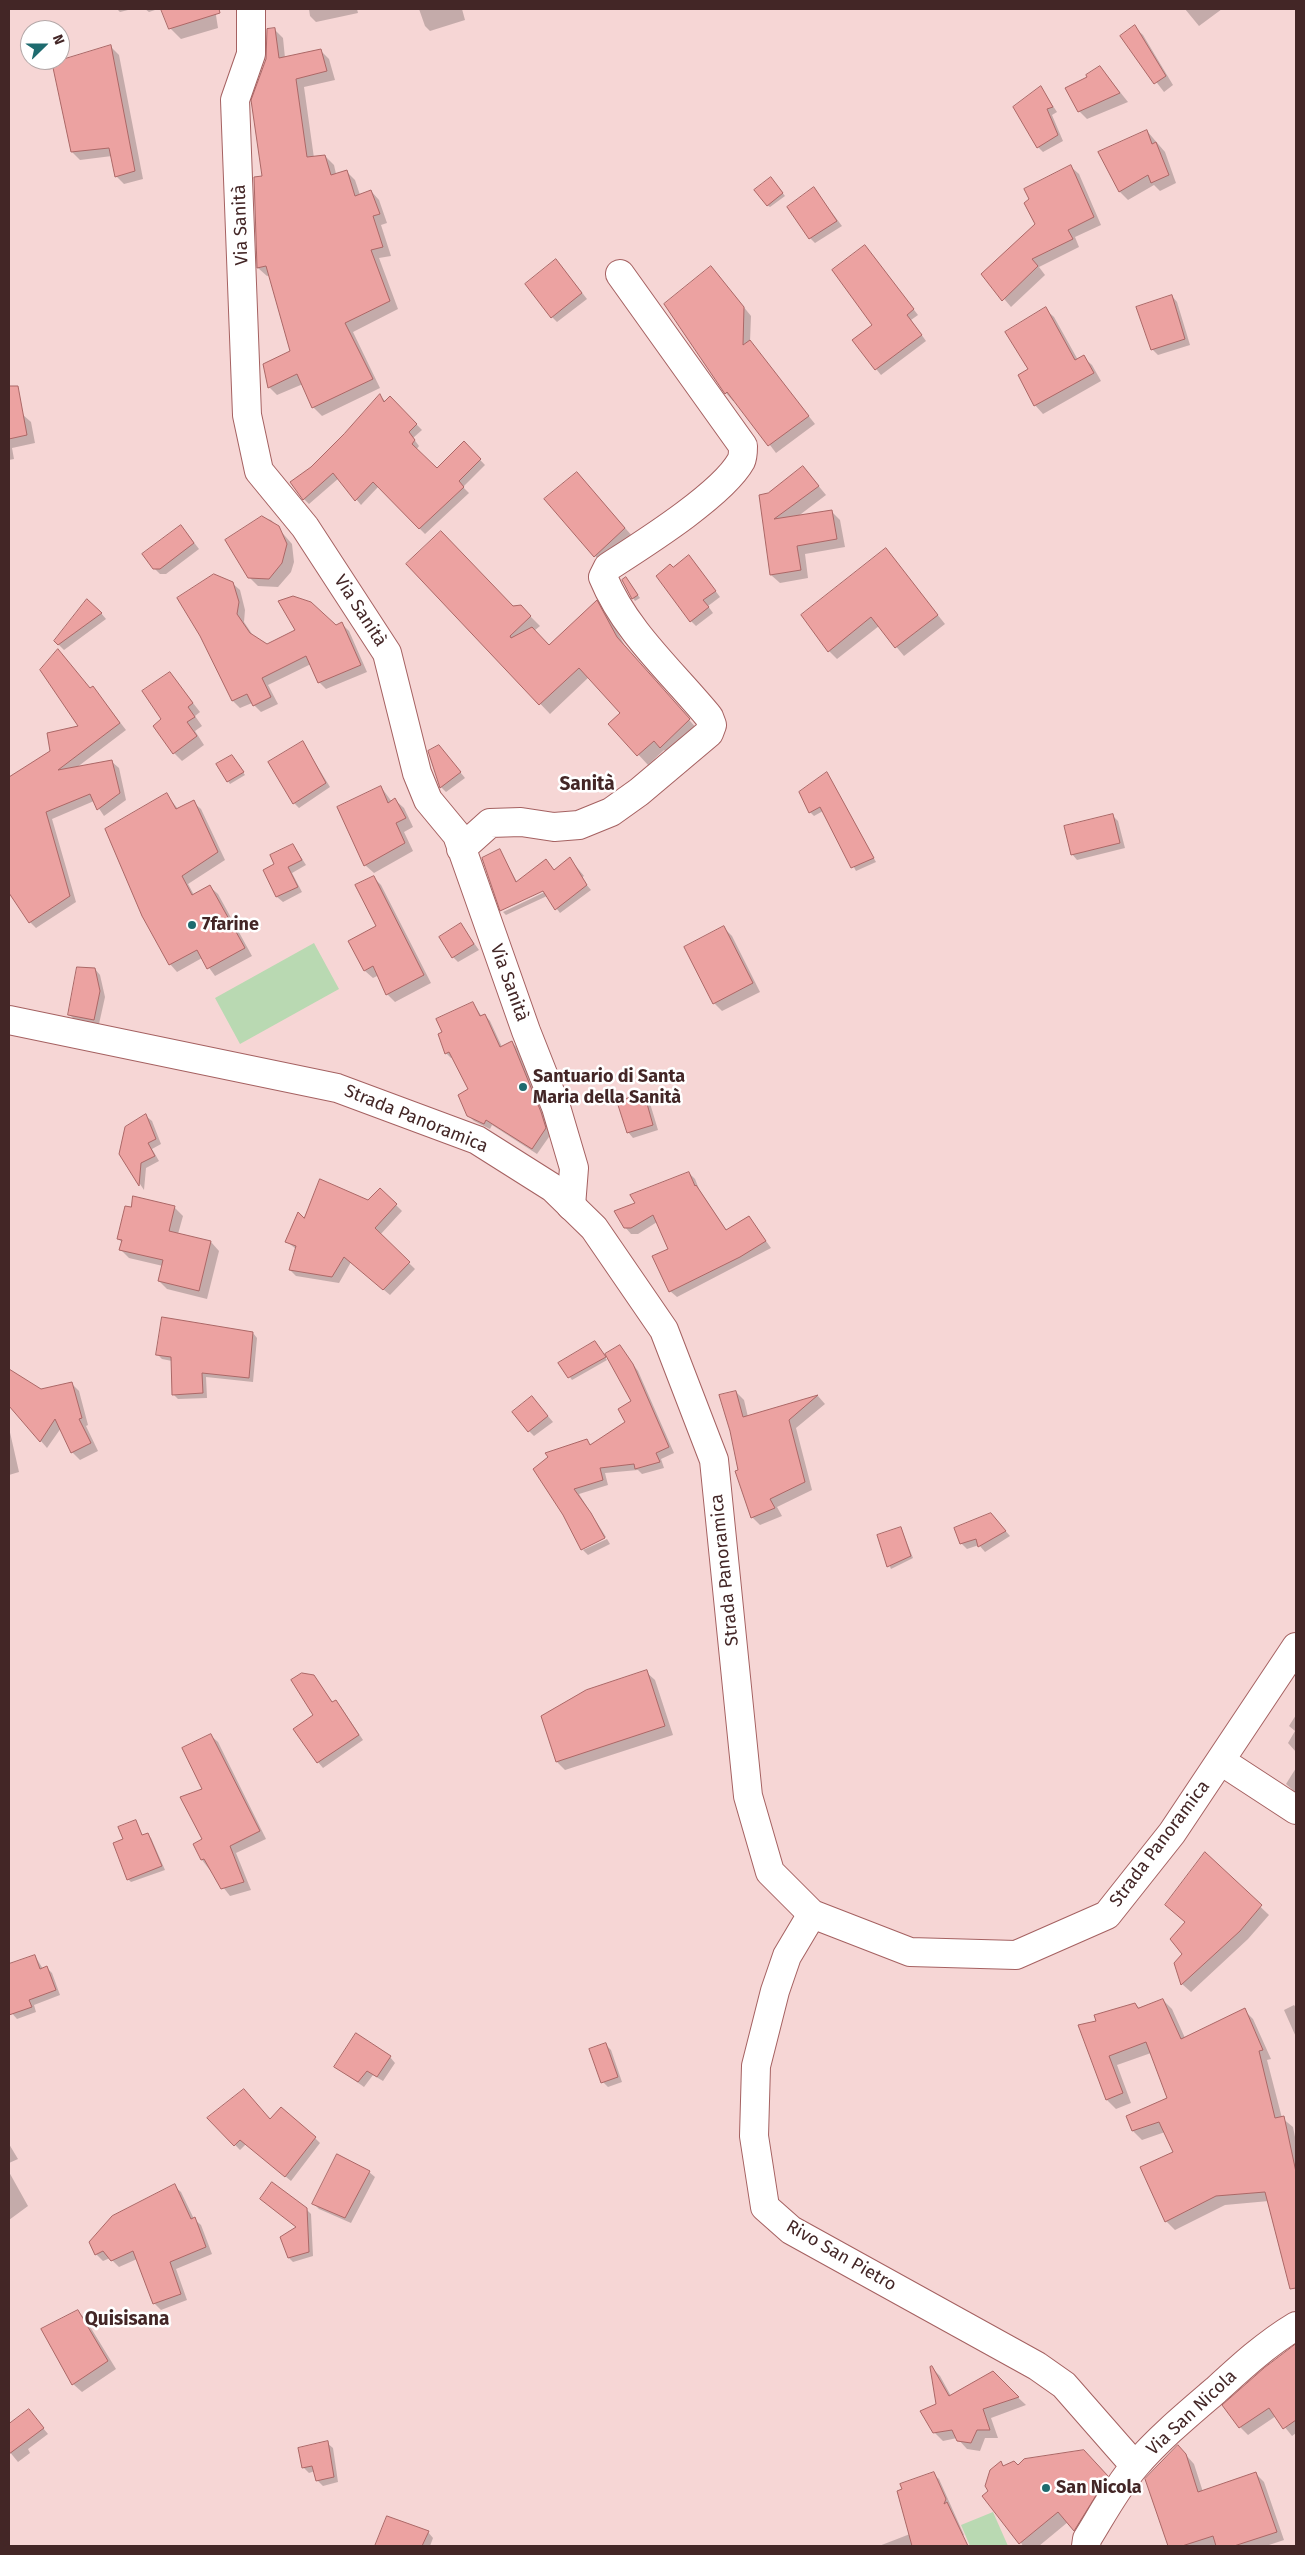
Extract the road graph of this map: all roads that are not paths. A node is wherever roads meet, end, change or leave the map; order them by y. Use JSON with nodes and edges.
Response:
{"nodes":[{"id":1,"x":251,"y":9,"type":"edge"},
{"id":2,"x":620,"y":274,"type":"dead end"},
{"id":3,"x":461,"y":848,"type":"junction"},
{"id":4,"x":9,"y":1020,"type":"edge"},
{"id":5,"x":570,"y":1206,"type":"junction"},
{"id":6,"x":1296,"y":1647,"type":"edge"},
{"id":7,"x":1221,"y":1761,"type":"junction"},
{"id":8,"x":1296,"y":1810,"type":"edge"},
{"id":9,"x":812,"y":1914,"type":"junction"},
{"id":10,"x":1287,"y":2332,"type":"edge"},
{"id":11,"x":1135,"y":2466,"type":"junction"},
{"id":12,"x":1086,"y":2546,"type":"edge"}],
"edges":[{"from":1,"to":3,"type":"street","name":"Via Sanità"},
{"from":2,"to":3,"type":"street"},
{"from":3,"to":5,"type":"street","name":"Via Sanità"},
{"from":4,"to":5,"type":"street","name":"Strada Panoramica"},
{"from":5,"to":9,"type":"street","name":"Strada Panoramica"},
{"from":6,"to":7,"type":"street","name":"Strada Panoramica"},
{"from":7,"to":8,"type":"street"},
{"from":7,"to":9,"type":"street","name":"Strada Panoramica"},
{"from":9,"to":11,"type":"street","name":"Rivo San Pietro"},
{"from":10,"to":11,"type":"street","name":"Via San Nicola"},
{"from":11,"to":12,"type":"street","name":"Via San Nicola"}]}
